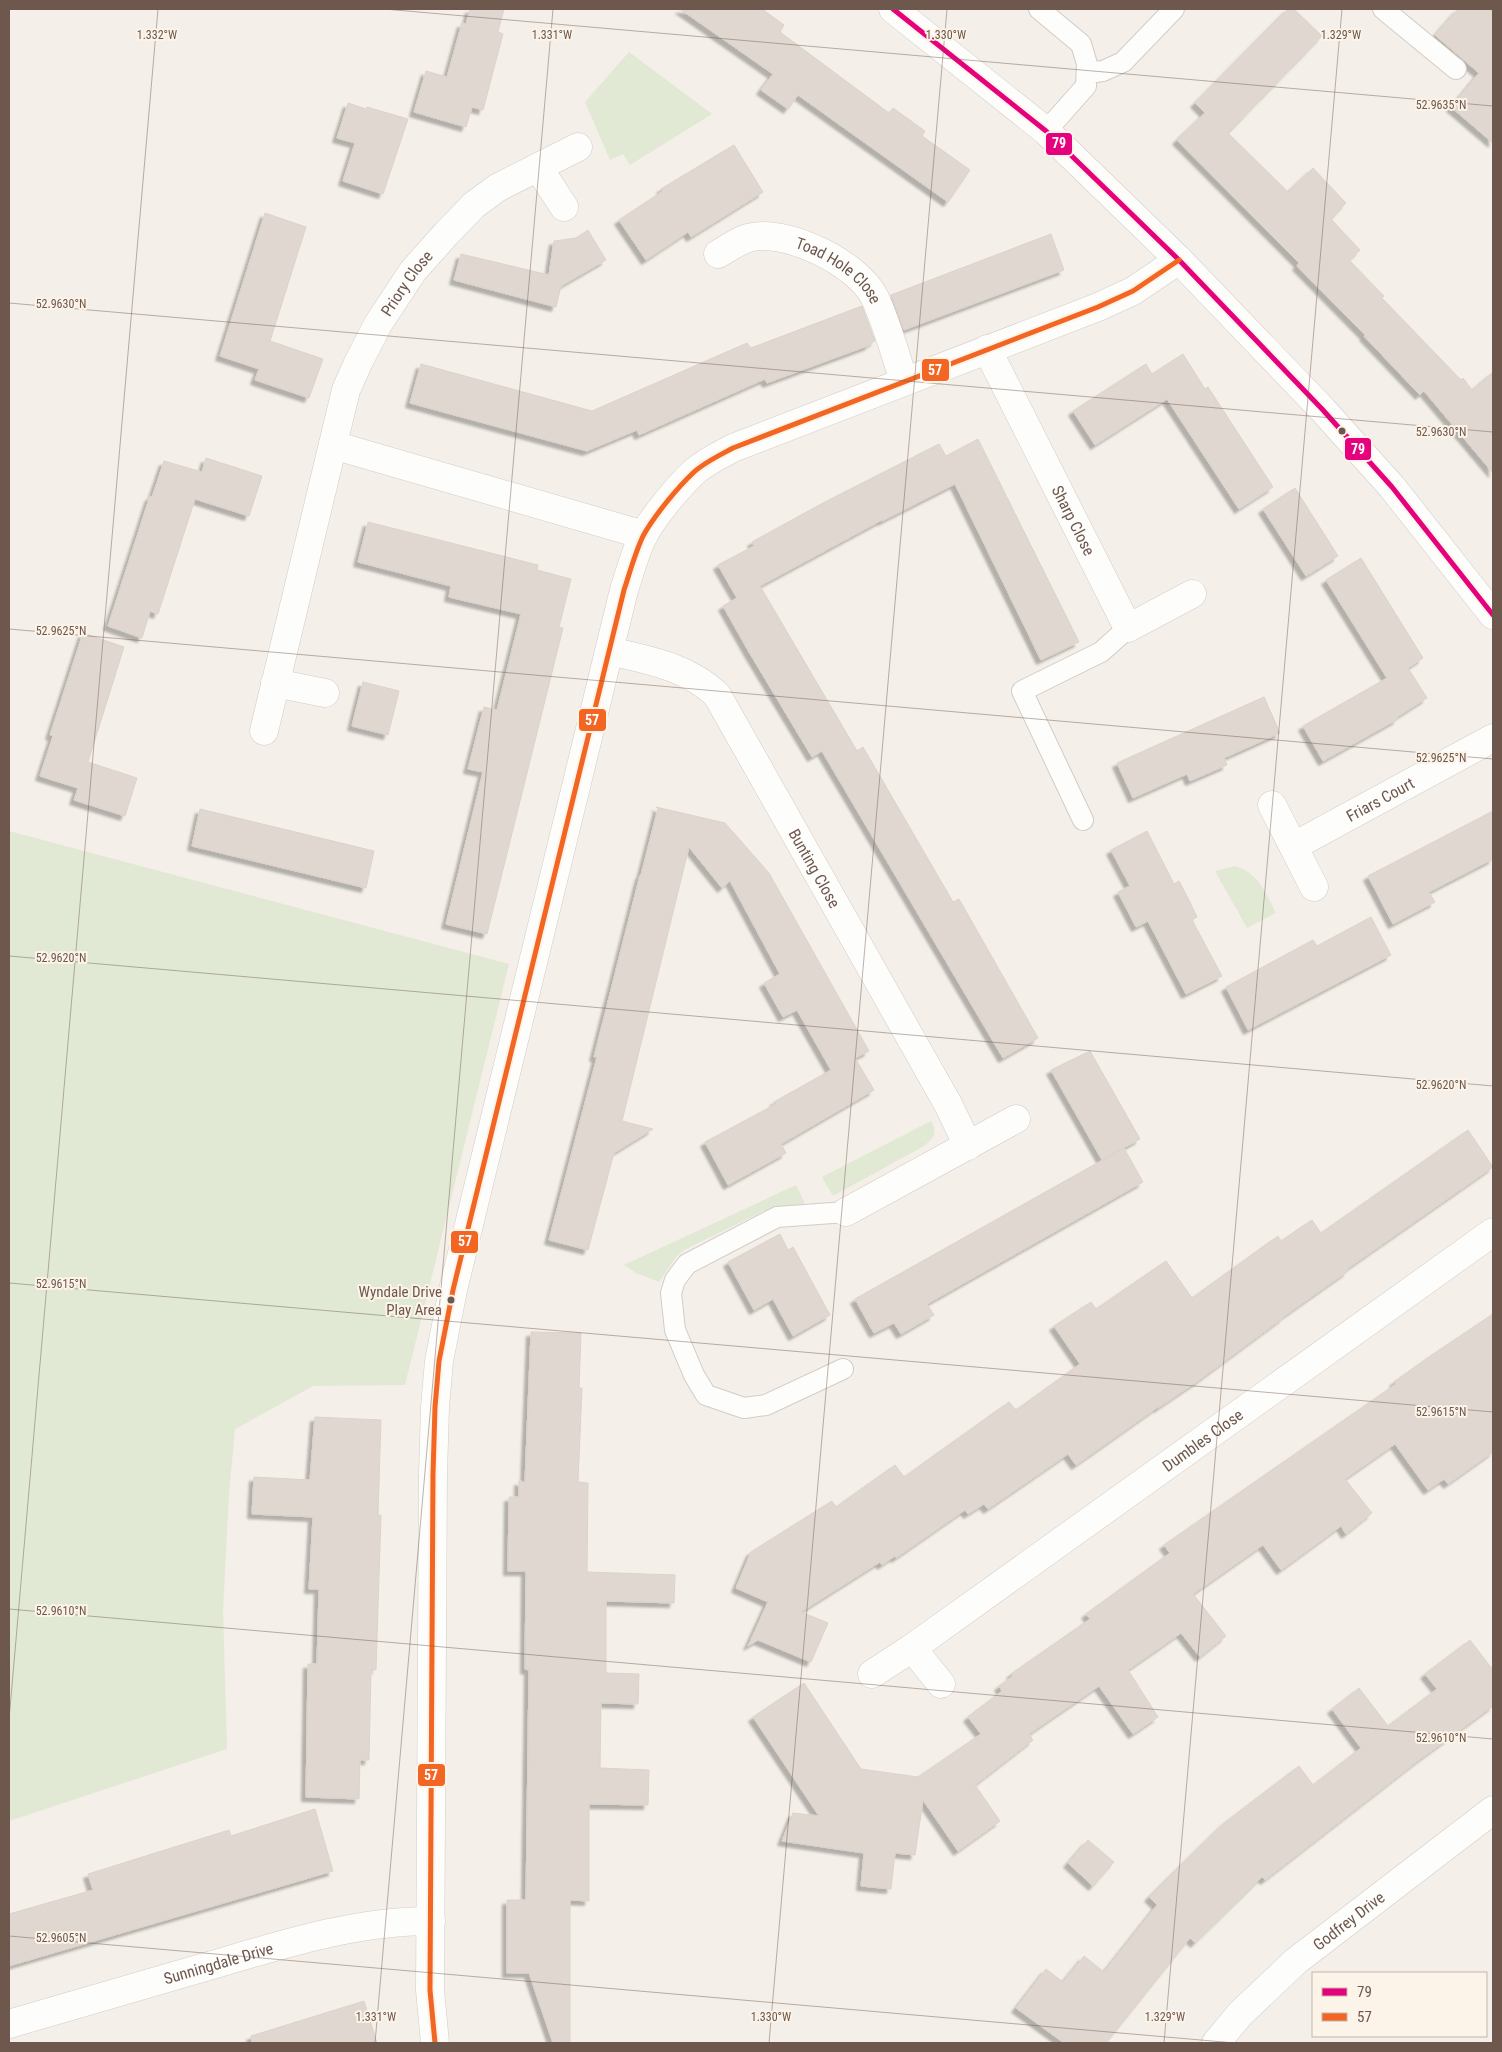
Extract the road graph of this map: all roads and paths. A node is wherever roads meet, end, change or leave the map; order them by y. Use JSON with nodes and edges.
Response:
{"nodes":[{"id":1,"x":893,"y":9,"type":"edge"},
{"id":2,"x":1040,"y":9,"type":"edge"},
{"id":3,"x":1174,"y":9,"type":"edge"},
{"id":4,"x":1383,"y":9,"type":"edge"},
{"id":5,"x":1456,"y":68,"type":"dead end"},
{"id":6,"x":1087,"y":73,"type":"junction"},
{"id":7,"x":1046,"y":131,"type":"junction"},
{"id":8,"x":578,"y":147,"type":"dead end"},
{"id":9,"x":538,"y":167,"type":"junction"},
{"id":10,"x":564,"y":207,"type":"dead end"},
{"id":11,"x":718,"y":254,"type":"dead end"},
{"id":12,"x":1179,"y":260,"type":"junction"},
{"id":13,"x":987,"y":349,"type":"junction"},
{"id":14,"x":904,"y":381,"type":"junction"},
{"id":15,"x":333,"y":445,"type":"junction"},
{"id":16,"x":644,"y":534,"type":"junction"},
{"id":17,"x":1192,"y":594,"type":"dead end"},
{"id":18,"x":1493,"y":615,"type":"edge"},
{"id":19,"x":1128,"y":628,"type":"junction"},
{"id":20,"x":610,"y":650,"type":"junction"},
{"id":21,"x":275,"y":683,"type":"junction"},
{"id":22,"x":325,"y":694,"type":"dead end"},
{"id":23,"x":264,"y":731,"type":"dead end"},
{"id":24,"x":1493,"y":738,"type":"edge"},
{"id":25,"x":1272,"y":805,"type":"dead end"},
{"id":26,"x":1083,"y":820,"type":"dead end"},
{"id":27,"x":1294,"y":846,"type":"junction"},
{"id":28,"x":1314,"y":887,"type":"dead end"},
{"id":29,"x":1016,"y":1119,"type":"dead end"},
{"id":30,"x":968,"y":1146,"type":"junction"},
{"id":31,"x":846,"y":1212,"type":"joint"},
{"id":32,"x":1493,"y":1232,"type":"edge"},
{"id":33,"x":843,"y":1369,"type":"dead end"},
{"id":34,"x":912,"y":1648,"type":"junction"},
{"id":35,"x":872,"y":1674,"type":"dead end"},
{"id":36,"x":940,"y":1684,"type":"dead end"},
{"id":37,"x":1493,"y":1810,"type":"edge"},
{"id":38,"x":431,"y":1921,"type":"junction"},
{"id":39,"x":9,"y":2024,"type":"edge"},
{"id":40,"x":435,"y":2043,"type":"edge"},
{"id":41,"x":1216,"y":2043,"type":"edge"}],
"edges":[{"from":1,"to":7,"type":"street"},
{"from":2,"to":6,"type":"lane"},
{"from":3,"to":6,"type":"lane"},
{"from":4,"to":5,"type":"lane"},
{"from":6,"to":7,"type":"lane"},
{"from":7,"to":12,"type":"street"},
{"from":8,"to":9,"type":"street","name":"Priory Close"},
{"from":9,"to":10,"type":"street"},
{"from":9,"to":15,"type":"street","name":"Priory Close"},
{"from":11,"to":14,"type":"street","name":"Toad Hole Close"},
{"from":12,"to":13,"type":"street"},
{"from":12,"to":18,"type":"street"},
{"from":13,"to":14,"type":"street"},
{"from":13,"to":19,"type":"street","name":"Sharp Close"},
{"from":14,"to":16,"type":"street"},
{"from":15,"to":16,"type":"street"},
{"from":15,"to":21,"type":"street","name":"Priory Close"},
{"from":16,"to":20,"type":"street"},
{"from":17,"to":19,"type":"street"},
{"from":19,"to":26,"type":"lane"},
{"from":20,"to":30,"type":"street","name":"Bunting Close"},
{"from":20,"to":38,"type":"street"},
{"from":21,"to":22,"type":"street"},
{"from":21,"to":23,"type":"street","name":"Priory Close"},
{"from":24,"to":27,"type":"street","name":"Friars Court"},
{"from":25,"to":27,"type":"street"},
{"from":27,"to":28,"type":"street"},
{"from":29,"to":30,"type":"street"},
{"from":30,"to":31,"type":"street"},
{"from":31,"to":33,"type":"lane"},
{"from":32,"to":34,"type":"street","name":"Dumbles Close"},
{"from":34,"to":35,"type":"street","name":"Dumbles Close"},
{"from":34,"to":36,"type":"street"},
{"from":37,"to":41,"type":"street","name":"Godfrey Drive"},
{"from":38,"to":39,"type":"street","name":"Sunningdale Drive"},
{"from":38,"to":40,"type":"street"}]}
